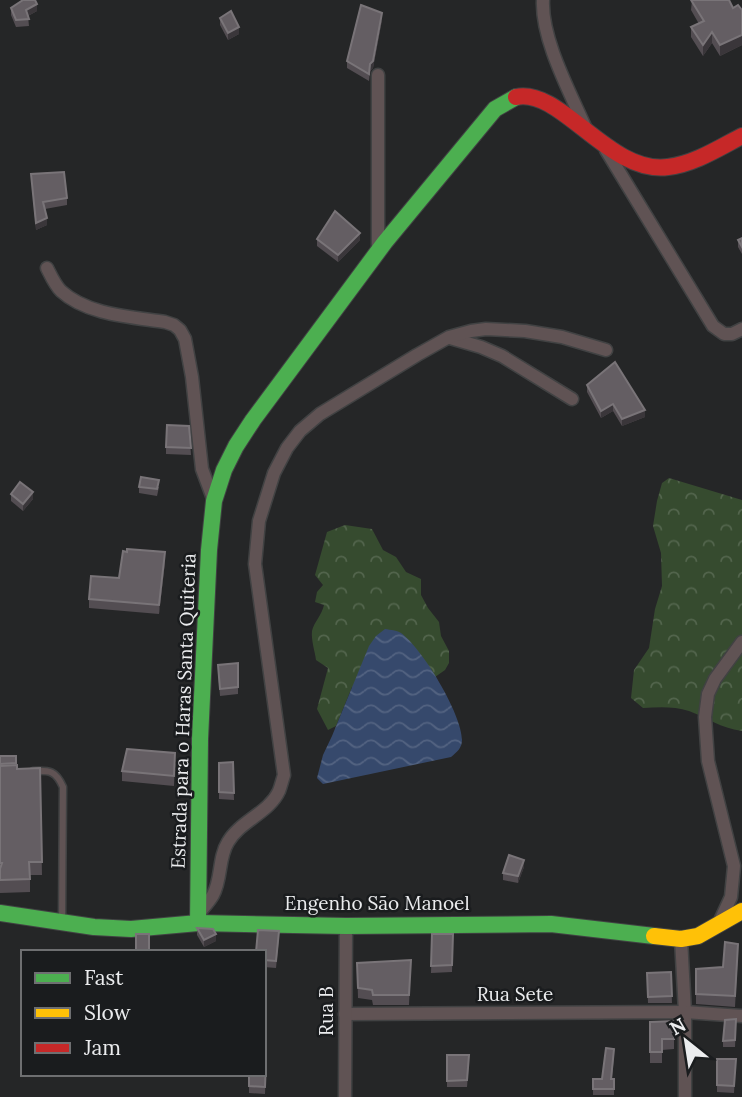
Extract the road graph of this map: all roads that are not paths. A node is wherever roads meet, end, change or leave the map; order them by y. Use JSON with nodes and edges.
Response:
{"nodes":[{"id":1,"x":543,"y":0,"type":"edge"},
{"id":2,"x":378,"y":75,"type":"dead end"},
{"id":3,"x":587,"y":132,"type":"junction"},
{"id":4,"x":742,"y":136,"type":"edge"},
{"id":5,"x":602,"y":144,"type":"junction"},
{"id":6,"x":378,"y":252,"type":"junction"},
{"id":7,"x":47,"y":268,"type":"dead end"},
{"id":8,"x":742,"y":329,"type":"edge"},
{"id":9,"x":449,"y":337,"type":"junction"},
{"id":10,"x":606,"y":350,"type":"dead end"},
{"id":11,"x":572,"y":398,"type":"dead end"},
{"id":12,"x":214,"y":501,"type":"junction"},
{"id":13,"x":742,"y":642,"type":"edge"},
{"id":14,"x":24,"y":772,"type":"edge"},
{"id":15,"x":742,"y":911,"type":"edge"},
{"id":16,"x":0,"y":913,"type":"edge"},
{"id":17,"x":198,"y":918,"type":"junction"},
{"id":18,"x":62,"y":922,"type":"junction"},
{"id":19,"x":346,"y":926,"type":"junction"},
{"id":20,"x":717,"y":927,"type":"junction"},
{"id":21,"x":681,"y":939,"type":"junction"},
{"id":22,"x":685,"y":1012,"type":"junction"},
{"id":23,"x":345,"y":1014,"type":"junction"},
{"id":24,"x":742,"y":1016,"type":"edge"},
{"id":25,"x":345,"y":1097,"type":"edge"},
{"id":26,"x":685,"y":1097,"type":"edge"}],
"edges":[{"from":1,"to":3,"type":"street"},
{"from":2,"to":6,"type":"street"},
{"from":3,"to":5,"type":"street","name":"Estrada para o Haras Santa Quiteria"},
{"from":3,"to":6,"type":"street","name":"Estrada para o Haras Santa Quiteria"},
{"from":4,"to":5,"type":"street","name":"Estrada para o Haras Santa Quiteria"},
{"from":5,"to":8,"type":"street"},
{"from":6,"to":12,"type":"street","name":"Estrada para o Haras Santa Quiteria"},
{"from":7,"to":12,"type":"street"},
{"from":9,"to":10,"type":"street"},
{"from":9,"to":11,"type":"street"},
{"from":9,"to":17,"type":"street"},
{"from":12,"to":17,"type":"street","name":"Estrada para o Haras Santa Quiteria"},
{"from":13,"to":20,"type":"street"},
{"from":14,"to":18,"type":"lane"},
{"from":15,"to":20,"type":"street"},
{"from":16,"to":18,"type":"street","name":"Engenho São Manoel"},
{"from":17,"to":18,"type":"street","name":"Engenho São Manoel"},
{"from":17,"to":19,"type":"street","name":"Engenho São Manoel"},
{"from":19,"to":21,"type":"street","name":"Engenho São Manoel"},
{"from":19,"to":23,"type":"street","name":"Rua B"},
{"from":20,"to":21,"type":"street"},
{"from":21,"to":22,"type":"street"},
{"from":22,"to":23,"type":"street","name":"Rua Sete"},
{"from":22,"to":24,"type":"street"},
{"from":22,"to":26,"type":"street"},
{"from":23,"to":25,"type":"street","name":"Rua B"}]}
